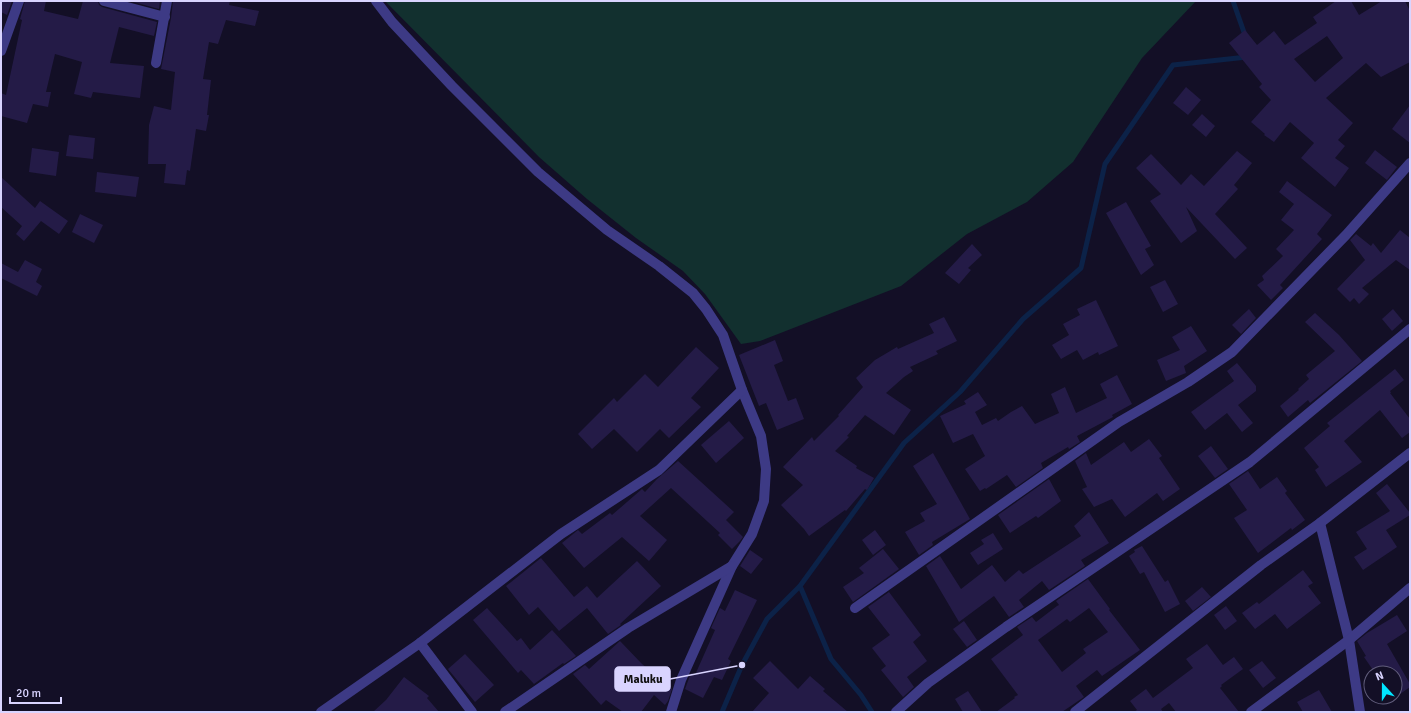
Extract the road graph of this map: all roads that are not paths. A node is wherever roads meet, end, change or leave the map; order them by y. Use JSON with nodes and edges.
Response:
{"nodes":[{"id":1,"x":19,"y":1,"type":"edge"},
{"id":2,"x":104,"y":1,"type":"edge"},
{"id":3,"x":167,"y":1,"type":"edge"},
{"id":4,"x":376,"y":1,"type":"edge"},
{"id":5,"x":165,"y":17,"type":"junction"},
{"id":6,"x":1,"y":51,"type":"edge"},
{"id":7,"x":156,"y":63,"type":"dead end"},
{"id":8,"x":1410,"y":163,"type":"edge"},
{"id":9,"x":1410,"y":329,"type":"edge"},
{"id":10,"x":742,"y":390,"type":"junction"},
{"id":11,"x":1410,"y":454,"type":"edge"},
{"id":12,"x":1320,"y":523,"type":"junction"},
{"id":13,"x":732,"y":566,"type":"junction"},
{"id":14,"x":1410,"y":588,"type":"edge"},
{"id":15,"x":855,"y":608,"type":"dead end"},
{"id":16,"x":1349,"y":640,"type":"junction"},
{"id":17,"x":420,"y":643,"type":"junction"},
{"id":18,"x":321,"y":712,"type":"edge"},
{"id":19,"x":472,"y":712,"type":"edge"},
{"id":20,"x":505,"y":712,"type":"edge"},
{"id":21,"x":671,"y":712,"type":"edge"},
{"id":22,"x":896,"y":712,"type":"edge"},
{"id":23,"x":1075,"y":712,"type":"edge"},
{"id":24,"x":1251,"y":712,"type":"edge"},
{"id":25,"x":1360,"y":712,"type":"edge"}],
"edges":[{"from":1,"to":6,"type":"street"},
{"from":2,"to":5,"type":"street"},
{"from":3,"to":5,"type":"street"},
{"from":4,"to":10,"type":"street"},
{"from":5,"to":7,"type":"street"},
{"from":8,"to":15,"type":"street"},
{"from":9,"to":22,"type":"street"},
{"from":10,"to":13,"type":"street"},
{"from":10,"to":17,"type":"street"},
{"from":11,"to":12,"type":"street"},
{"from":12,"to":16,"type":"street"},
{"from":12,"to":23,"type":"street"},
{"from":13,"to":20,"type":"street"},
{"from":13,"to":21,"type":"street"},
{"from":14,"to":16,"type":"street"},
{"from":16,"to":24,"type":"street"},
{"from":16,"to":25,"type":"street"},
{"from":17,"to":18,"type":"street"},
{"from":17,"to":19,"type":"street"}]}
